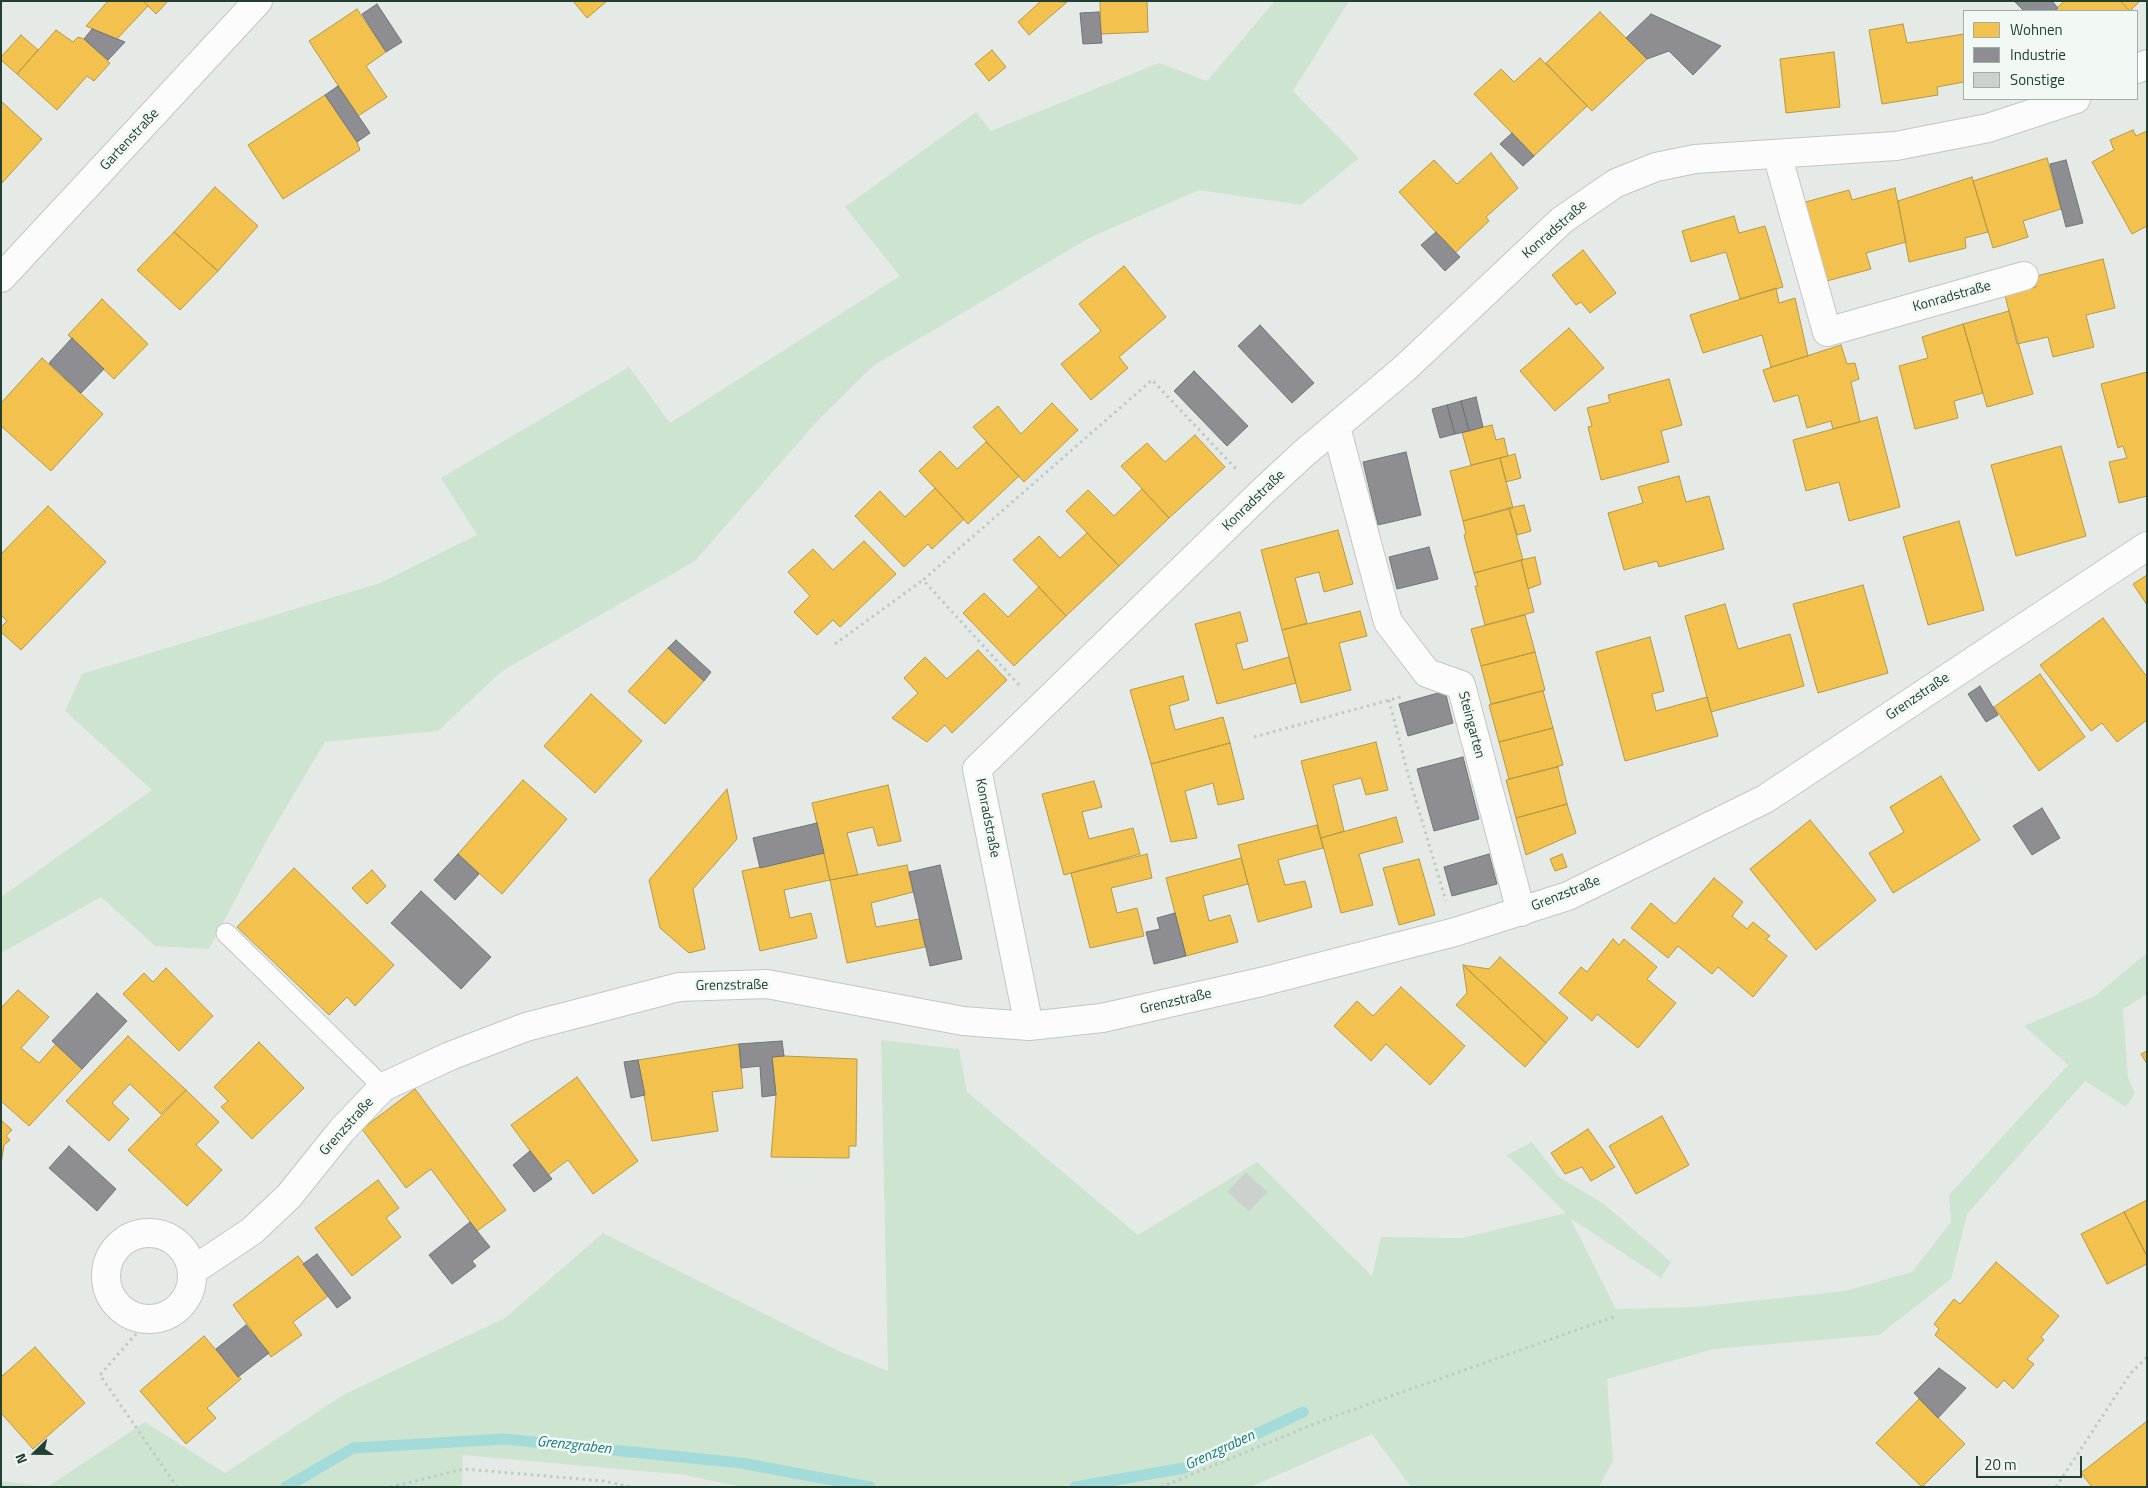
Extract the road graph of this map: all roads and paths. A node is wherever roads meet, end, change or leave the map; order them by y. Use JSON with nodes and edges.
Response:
{"nodes":[{"id":1,"x":258,"y":1,"type":"edge"},
{"id":2,"x":2073,"y":100,"type":"edge"},
{"id":3,"x":1777,"y":154,"type":"junction"},
{"id":4,"x":2024,"y":276,"type":"dead end"},
{"id":5,"x":1,"y":278,"type":"edge"},
{"id":6,"x":1336,"y":427,"type":"junction"},
{"id":7,"x":1260,"y":494,"type":"junction"},
{"id":8,"x":2147,"y":546,"type":"edge"},
{"id":9,"x":923,"y":580,"type":"junction"},
{"id":10,"x":835,"y":644,"type":"dead end"},
{"id":11,"x":1427,"y":673,"type":"junction"},
{"id":12,"x":1389,"y":700,"type":"junction"},
{"id":13,"x":1039,"y":707,"type":"junction"},
{"id":14,"x":1254,"y":737,"type":"dead end"},
{"id":15,"x":1521,"y":912,"type":"junction"},
{"id":16,"x":1455,"y":932,"type":"junction"},
{"id":17,"x":226,"y":933,"type":"dead end"},
{"id":18,"x":1029,"y":1026,"type":"junction"},
{"id":19,"x":383,"y":1087,"type":"junction"},
{"id":20,"x":192,"y":1271,"type":"junction"},
{"id":21,"x":1616,"y":1316,"type":"dead end"},
{"id":22,"x":149,"y":1319,"type":"junction"},
{"id":23,"x":2147,"y":1357,"type":"edge"},
{"id":24,"x":177,"y":1487,"type":"edge"},
{"id":25,"x":390,"y":1487,"type":"edge"},
{"id":26,"x":631,"y":1487,"type":"edge"},
{"id":27,"x":1161,"y":1487,"type":"edge"},
{"id":28,"x":2056,"y":1487,"type":"edge"}],
"edges":[{"from":1,"to":5,"type":"street","name":"Gartenstraße"},
{"from":2,"to":3,"type":"street","name":"Konradstraße"},
{"from":3,"to":4,"type":"street","name":"Konradstraße"},
{"from":3,"to":6,"type":"street","name":"Konradstraße"},
{"from":6,"to":7,"type":"street","name":"Konradstraße"},
{"from":6,"to":11,"type":"street"},
{"from":7,"to":9,"type":"path"},
{"from":7,"to":13,"type":"street","name":"Konradstraße"},
{"from":8,"to":15,"type":"street","name":"Grenzstraße"},
{"from":9,"to":10,"type":"path"},
{"from":9,"to":13,"type":"path"},
{"from":11,"to":12,"type":"path"},
{"from":11,"to":15,"type":"street","name":"Steingarten"},
{"from":12,"to":14,"type":"path"},
{"from":12,"to":16,"type":"path"},
{"from":13,"to":18,"type":"street","name":"Konradstraße"},
{"from":15,"to":16,"type":"street","name":"Grenzstraße"},
{"from":16,"to":18,"type":"street","name":"Grenzstraße"},
{"from":17,"to":19,"type":"lane"},
{"from":18,"to":19,"type":"street","name":"Grenzstraße"},
{"from":19,"to":20,"type":"street","name":"Grenzstraße"},
{"from":20,"to":22,"type":"street"},
{"from":20,"to":22,"type":"street"},
{"from":21,"to":27,"type":"path"},
{"from":22,"to":24,"type":"path"},
{"from":23,"to":28,"type":"path"},
{"from":25,"to":26,"type":"path"}]}
